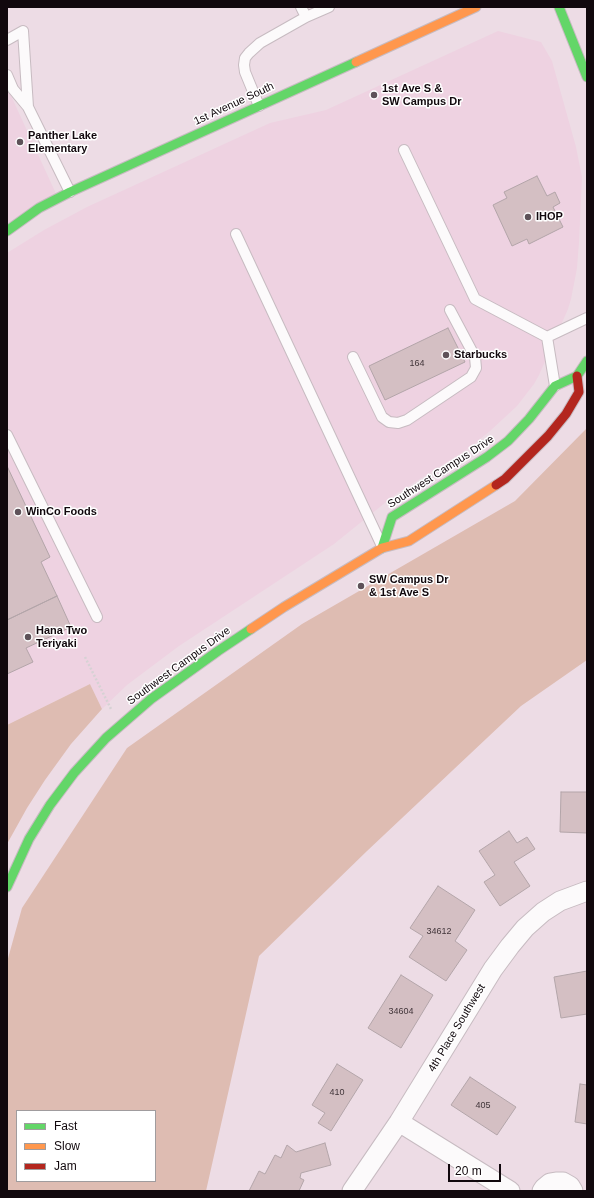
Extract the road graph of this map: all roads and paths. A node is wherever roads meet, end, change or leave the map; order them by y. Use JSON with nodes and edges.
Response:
{"nodes":[{"id":1,"x":301,"y":7,"type":"edge"},
{"id":2,"x":329,"y":7,"type":"edge"},
{"id":3,"x":476,"y":7,"type":"edge"},
{"id":4,"x":559,"y":7,"type":"edge"},
{"id":5,"x":306,"y":17,"type":"junction"},
{"id":6,"x":7,"y":40,"type":"edge"},
{"id":7,"x":7,"y":75,"type":"edge"},
{"id":8,"x":587,"y":77,"type":"edge"},
{"id":9,"x":259,"y":106,"type":"junction"},
{"id":10,"x":28,"y":107,"type":"junction"},
{"id":11,"x":404,"y":150,"type":"dead end"},
{"id":12,"x":70,"y":192,"type":"junction"},
{"id":13,"x":10,"y":225,"type":"edge"},
{"id":14,"x":236,"y":234,"type":"dead end"},
{"id":15,"x":450,"y":310,"type":"dead end"},
{"id":16,"x":587,"y":318,"type":"edge"},
{"id":17,"x":547,"y":337,"type":"junction"},
{"id":18,"x":353,"y":357,"type":"dead end"},
{"id":19,"x":587,"y":361,"type":"edge"},
{"id":20,"x":576,"y":376,"type":"junction"},
{"id":21,"x":555,"y":386,"type":"junction"},
{"id":22,"x":7,"y":435,"type":"edge"},
{"id":23,"x":382,"y":548,"type":"junction"},
{"id":24,"x":98,"y":617,"type":"dead end"},
{"id":25,"x":84,"y":657,"type":"dead end"},
{"id":26,"x":119,"y":726,"type":"junction"},
{"id":27,"x":7,"y":887,"type":"edge"},
{"id":28,"x":587,"y":891,"type":"edge"},
{"id":29,"x":399,"y":1122,"type":"junction"},
{"id":30,"x":352,"y":1191,"type":"edge"},
{"id":31,"x":510,"y":1191,"type":"edge"},
{"id":32,"x":542,"y":1191,"type":"edge"},
{"id":33,"x":574,"y":1191,"type":"edge"}],
"edges":[{"from":1,"to":5,"type":"lane"},
{"from":2,"to":5,"type":"lane"},
{"from":3,"to":9,"type":"main road","name":"1st Avenue South"},
{"from":4,"to":8,"type":"main road"},
{"from":5,"to":9,"type":"lane"},
{"from":6,"to":10,"type":"lane"},
{"from":7,"to":10,"type":"lane"},
{"from":9,"to":12,"type":"main road","name":"1st Avenue South"},
{"from":10,"to":12,"type":"lane"},
{"from":11,"to":17,"type":"lane"},
{"from":12,"to":13,"type":"main road","name":"1st Avenue South"},
{"from":14,"to":23,"type":"lane"},
{"from":15,"to":18,"type":"lane"},
{"from":16,"to":17,"type":"lane"},
{"from":17,"to":21,"type":"lane"},
{"from":19,"to":20,"type":"main road","name":"Southwest Campus Drive"},
{"from":20,"to":21,"type":"main road","name":"Southwest Campus Drive"},
{"from":20,"to":23,"type":"main road","name":"Southwest Campus Drive"},
{"from":21,"to":23,"type":"main road","name":"Southwest Campus Drive"},
{"from":22,"to":24,"type":"lane"},
{"from":23,"to":26,"type":"main road","name":"Southwest Campus Drive"},
{"from":25,"to":26,"type":"path"},
{"from":26,"to":27,"type":"main road","name":"Southwest Campus Drive"},
{"from":28,"to":29,"type":"street","name":"4th Place Southwest"},
{"from":29,"to":30,"type":"street","name":"4th Place Southwest"},
{"from":29,"to":31,"type":"street"},
{"from":32,"to":33,"type":"street"}]}
